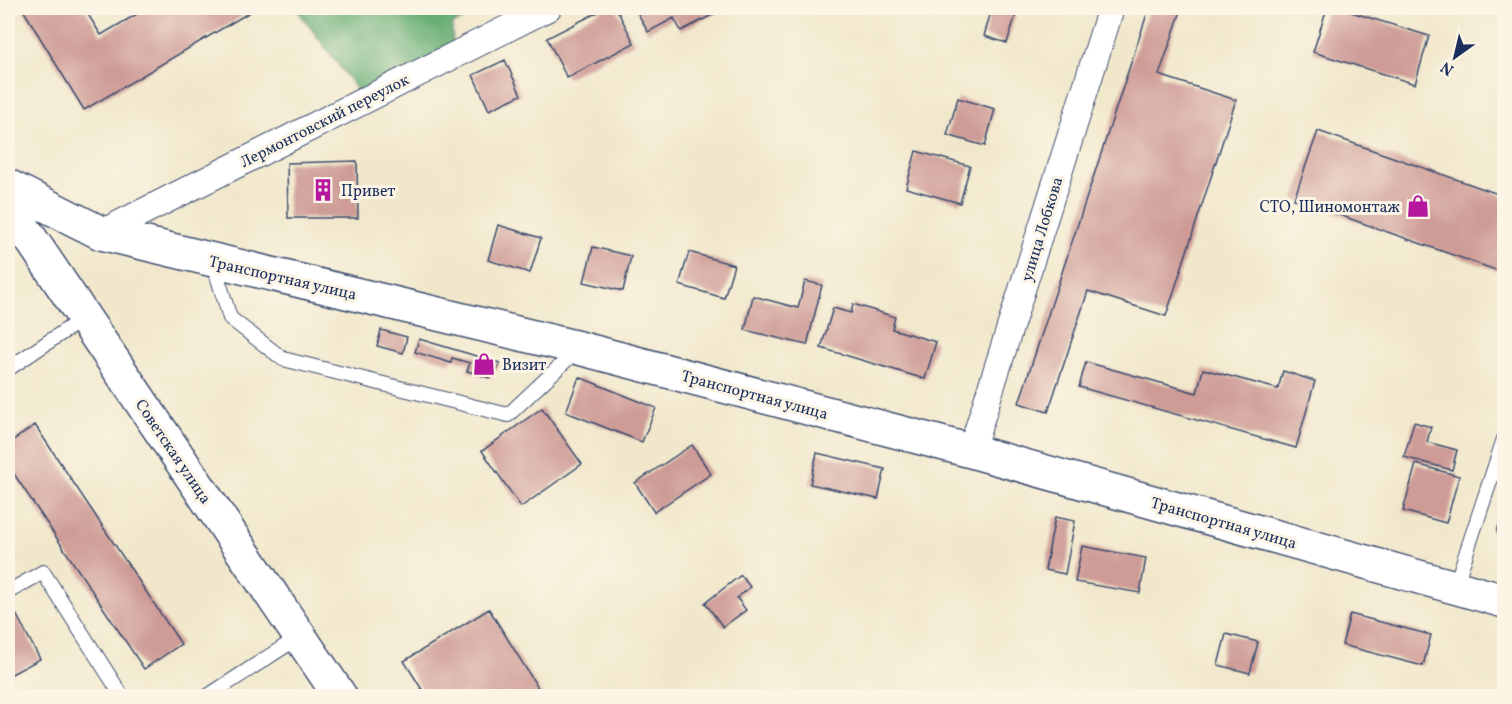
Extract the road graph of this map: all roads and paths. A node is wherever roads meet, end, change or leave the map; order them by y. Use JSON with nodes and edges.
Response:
{"nodes":[{"id":1,"x":548,"y":8,"type":"edge"},
{"id":2,"x":1111,"y":8,"type":"edge"},
{"id":3,"x":8,"y":186,"type":"edge"},
{"id":4,"x":8,"y":205,"type":"edge"},
{"id":5,"x":101,"y":233,"type":"junction"},
{"id":6,"x":212,"y":260,"type":"junction"},
{"id":7,"x":84,"y":318,"type":"junction"},
{"id":8,"x":579,"y":348,"type":"junction"},
{"id":9,"x":8,"y":369,"type":"edge"},
{"id":10,"x":1504,"y":440,"type":"edge"},
{"id":11,"x":971,"y":451,"type":"junction"},
{"id":12,"x":1455,"y":587,"type":"junction"},
{"id":13,"x":8,"y":592,"type":"edge"},
{"id":14,"x":1504,"y":601,"type":"edge"},
{"id":15,"x":300,"y":637,"type":"junction"},
{"id":16,"x":122,"y":696,"type":"edge"},
{"id":17,"x":208,"y":696,"type":"edge"},
{"id":18,"x":340,"y":696,"type":"edge"}],
"edges":[{"from":1,"to":5,"type":"street","name":"Лермонтовский переулок"},
{"from":2,"to":11,"type":"street","name":"улица Лобкова"},
{"from":3,"to":5,"type":"main road","name":"Транспортная улица"},
{"from":4,"to":7,"type":"main road","name":"Советская улица"},
{"from":5,"to":6,"type":"main road","name":"Транспортная улица"},
{"from":6,"to":8,"type":"main road","name":"Транспортная улица"},
{"from":6,"to":8,"type":"lane"},
{"from":7,"to":9,"type":"lane"},
{"from":7,"to":15,"type":"main road","name":"Советская улица"},
{"from":8,"to":11,"type":"main road","name":"Транспортная улица"},
{"from":10,"to":12,"type":"lane"},
{"from":11,"to":12,"type":"main road","name":"Транспортная улица"},
{"from":12,"to":14,"type":"main road","name":"Транспортная улица"},
{"from":13,"to":16,"type":"lane"},
{"from":15,"to":17,"type":"lane"},
{"from":15,"to":18,"type":"main road","name":"Советская улица"}]}
